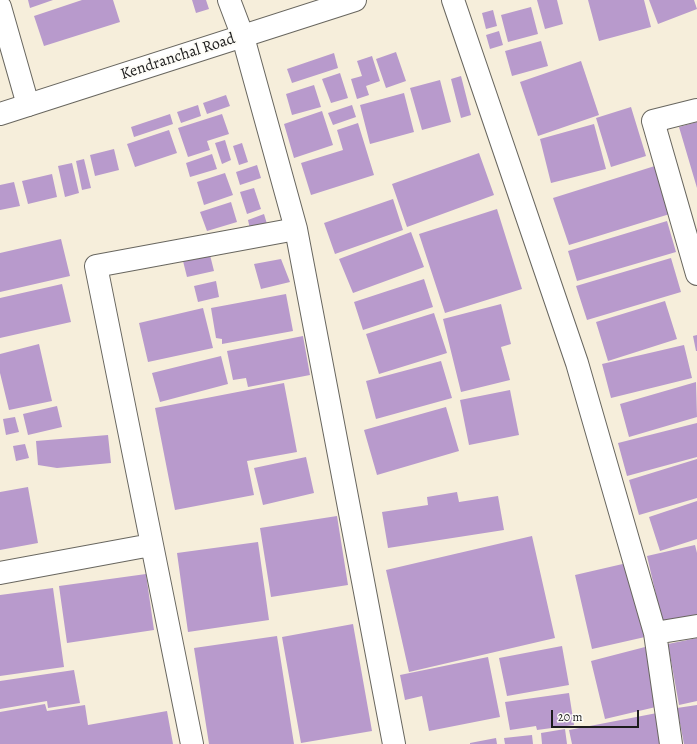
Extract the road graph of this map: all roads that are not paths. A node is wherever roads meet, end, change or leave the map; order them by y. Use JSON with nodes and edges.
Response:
{"nodes":[{"id":1,"x":230,"y":0,"type":"edge"},
{"id":2,"x":356,"y":0,"type":"edge"},
{"id":3,"x":453,"y":0,"type":"edge"},
{"id":4,"x":0,"y":7,"type":"edge"},
{"id":5,"x":243,"y":37,"type":"junction"},
{"id":6,"x":28,"y":105,"type":"junction"},
{"id":7,"x":697,"y":110,"type":"edge"},
{"id":8,"x":0,"y":114,"type":"edge"},
{"id":9,"x":296,"y":229,"type":"junction"},
{"id":10,"x":697,"y":274,"type":"edge"},
{"id":11,"x":151,"y":545,"type":"junction"},
{"id":12,"x":0,"y":573,"type":"edge"},
{"id":13,"x":697,"y":626,"type":"edge"},
{"id":14,"x":655,"y":633,"type":"junction"},
{"id":15,"x":192,"y":744,"type":"edge"},
{"id":16,"x":394,"y":744,"type":"edge"},
{"id":17,"x":671,"y":744,"type":"edge"}],
"edges":[{"from":1,"to":5,"type":"street"},
{"from":2,"to":5,"type":"street","name":"Kendranchal Road"},
{"from":3,"to":14,"type":"street"},
{"from":4,"to":6,"type":"street"},
{"from":5,"to":6,"type":"street","name":"Kendranchal Road"},
{"from":5,"to":9,"type":"street"},
{"from":6,"to":8,"type":"street","name":"Kendranchal Road"},
{"from":7,"to":10,"type":"street"},
{"from":9,"to":11,"type":"street"},
{"from":9,"to":16,"type":"street"},
{"from":11,"to":12,"type":"street"},
{"from":11,"to":15,"type":"street"},
{"from":13,"to":14,"type":"street"},
{"from":14,"to":17,"type":"street"}]}
